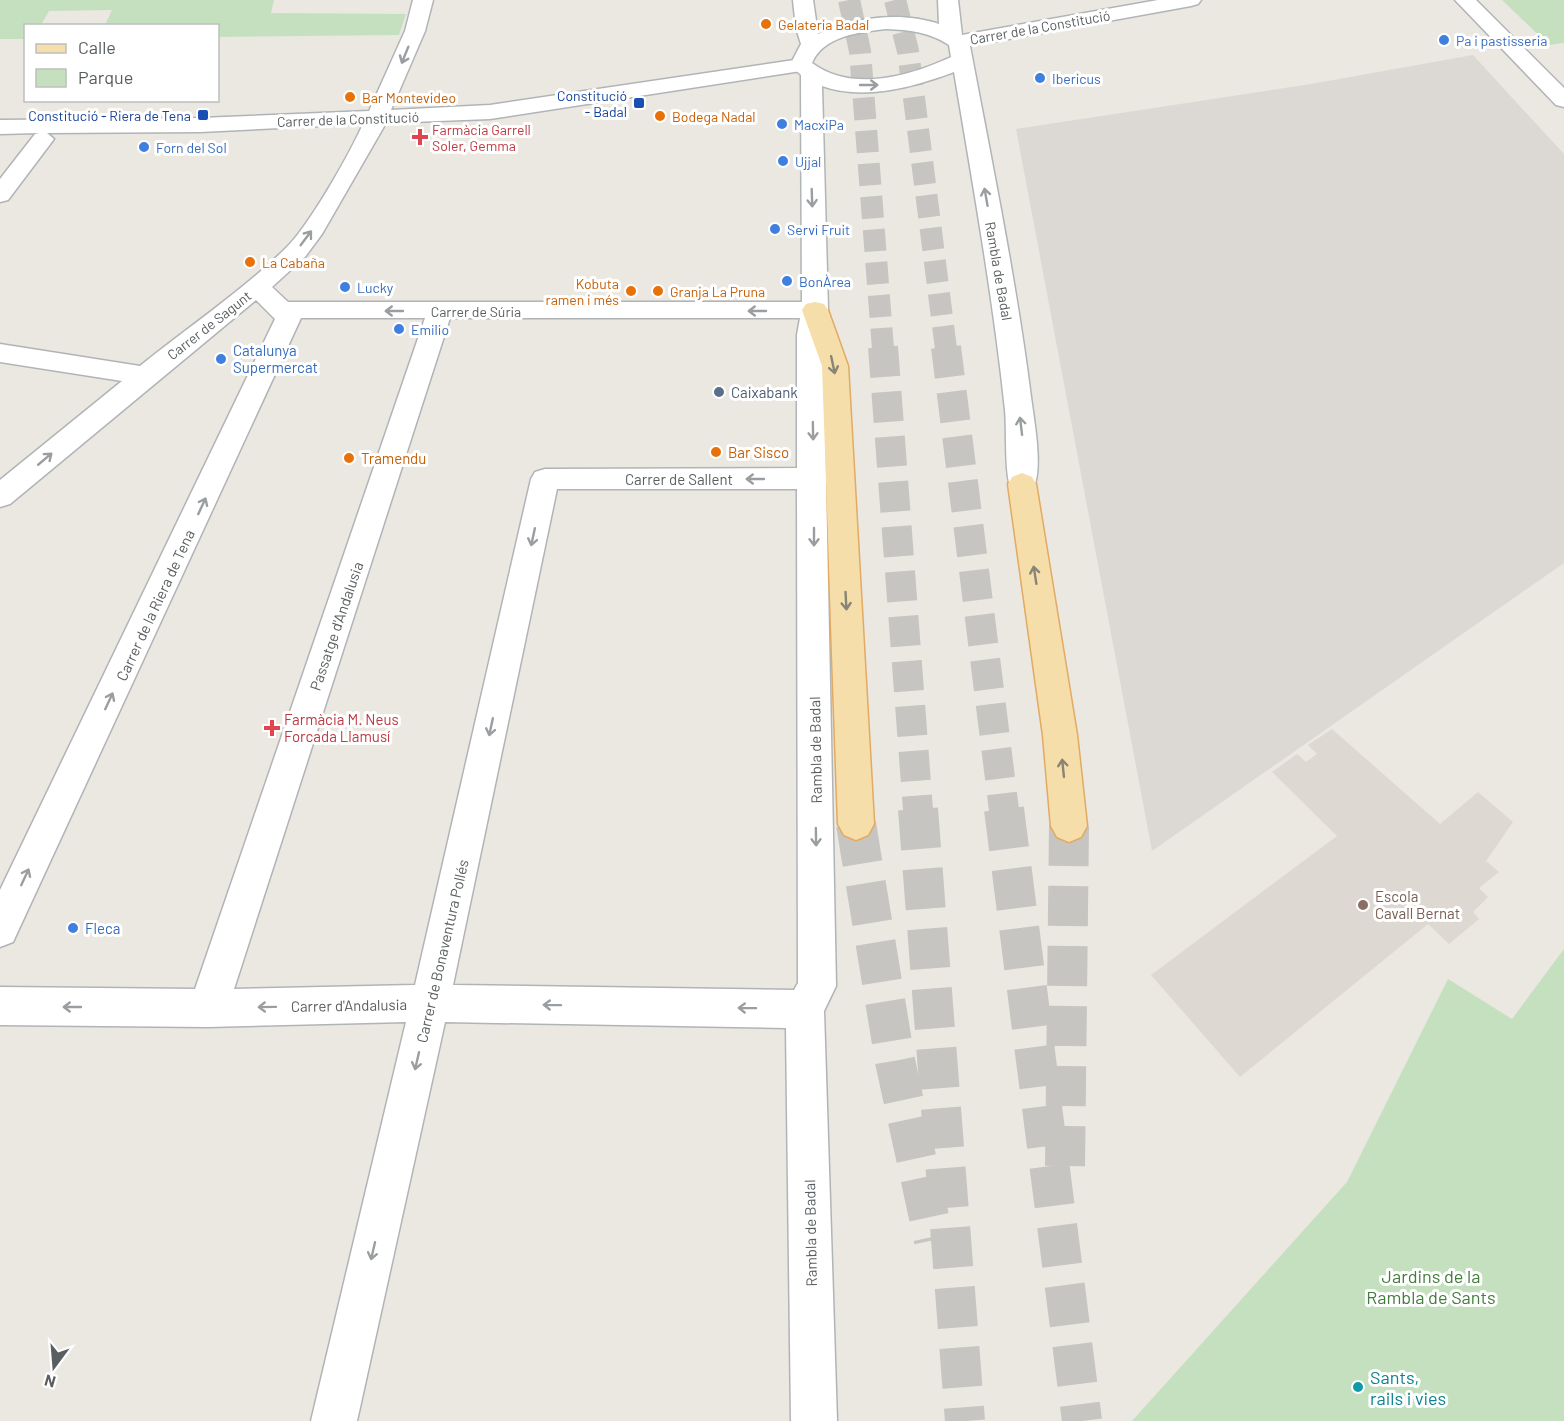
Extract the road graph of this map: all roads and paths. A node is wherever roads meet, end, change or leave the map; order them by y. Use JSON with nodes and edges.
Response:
{"nodes":[{"id":1,"x":423,"y":0,"type":"edge"},
{"id":2,"x":803,"y":0,"type":"edge"},
{"id":3,"x":948,"y":0,"type":"edge"},
{"id":4,"x":1191,"y":0,"type":"edge"},
{"id":5,"x":1465,"y":0,"type":"edge"},
{"id":6,"x":812,"y":46,"type":"junction"},
{"id":7,"x":957,"y":46,"type":"junction"},
{"id":8,"x":806,"y":71,"type":"junction"},
{"id":9,"x":1564,"y":100,"type":"edge"},
{"id":10,"x":378,"y":118,"type":"junction"},
{"id":11,"x":0,"y":127,"type":"edge"},
{"id":12,"x":43,"y":139,"type":"dead end"},
{"id":13,"x":0,"y":195,"type":"edge"},
{"id":14,"x":257,"y":287,"type":"junction"},
{"id":15,"x":282,"y":310,"type":"junction"},
{"id":16,"x":815,"y":310,"type":"junction"},
{"id":17,"x":440,"y":311,"type":"junction"},
{"id":18,"x":0,"y":353,"type":"edge"},
{"id":19,"x":136,"y":374,"type":"dead end"},
{"id":20,"x":814,"y":478,"type":"junction"},
{"id":21,"x":545,"y":480,"type":"joint"},
{"id":22,"x":1022,"y":484,"type":"joint"},
{"id":23,"x":0,"y":496,"type":"edge"},
{"id":24,"x":856,"y":824,"type":"tunnel mouth"},
{"id":25,"x":1069,"y":826,"type":"tunnel mouth"},
{"id":26,"x":0,"y":930,"type":"edge"},
{"id":27,"x":430,"y":1004,"type":"junction"},
{"id":28,"x":0,"y":1006,"type":"edge"},
{"id":29,"x":208,"y":1008,"type":"junction"},
{"id":30,"x":805,"y":1010,"type":"junction"},
{"id":31,"x":334,"y":1421,"type":"edge"},
{"id":32,"x":814,"y":1421,"type":"edge"}],
"edges":[{"from":1,"to":10,"type":"street","name":"Carrer de Sagunt","one_way":true},
{"from":2,"to":6,"type":"street"},
{"from":3,"to":7,"type":"street","name":"Rambla de Badal"},
{"from":4,"to":7,"type":"street","name":"Carrer de la Constitució"},
{"from":5,"to":9,"type":"street"},
{"from":6,"to":7,"type":"street"},
{"from":6,"to":8,"type":"street"},
{"from":8,"to":7,"type":"street","one_way":true},
{"from":22,"to":7,"type":"street","name":"Rambla de Badal","one_way":true},
{"from":8,"to":10,"type":"street","name":"Carrer de la Constitució"},
{"from":8,"to":16,"type":"street","name":"Rambla de Badal","one_way":true},
{"from":10,"to":11,"type":"street","name":"Carrer de la Constitució"},
{"from":14,"to":10,"type":"street","name":"Carrer de Sagunt","one_way":true},
{"from":12,"to":13,"type":"street"},
{"from":14,"to":15,"type":"street"},
{"from":23,"to":14,"type":"street","name":"Carrer de Sagunt","one_way":true},
{"from":17,"to":15,"type":"street","name":"Carrer de Súria","one_way":true},
{"from":26,"to":15,"type":"street","name":"Carrer de la Riera de Tena","one_way":true},
{"from":16,"to":17,"type":"street","name":"Carrer de Súria","one_way":true},
{"from":16,"to":20,"type":"street","name":"Rambla de Badal","one_way":true},
{"from":16,"to":24,"type":"main road","one_way":true},
{"from":17,"to":29,"type":"street","name":"Passatge d'Andalusia"},
{"from":18,"to":19,"type":"street"},
{"from":20,"to":21,"type":"street","name":"Carrer de Sallent","one_way":true},
{"from":20,"to":30,"type":"street","name":"Rambla de Badal","one_way":true},
{"from":21,"to":27,"type":"street","name":"Carrer de Bonaventura Pollés","one_way":true},
{"from":25,"to":22,"type":"main road","one_way":true},
{"from":27,"to":29,"type":"street","name":"Carrer d'Andalusia","one_way":true},
{"from":30,"to":27,"type":"street","name":"Carrer d'Andalusia","one_way":true},
{"from":27,"to":31,"type":"street","name":"Carrer de Bonaventura Pollés","one_way":true},
{"from":29,"to":28,"type":"street","name":"Carrer d'Andalusia","one_way":true},
{"from":30,"to":32,"type":"street","name":"Rambla de Badal"}]}
